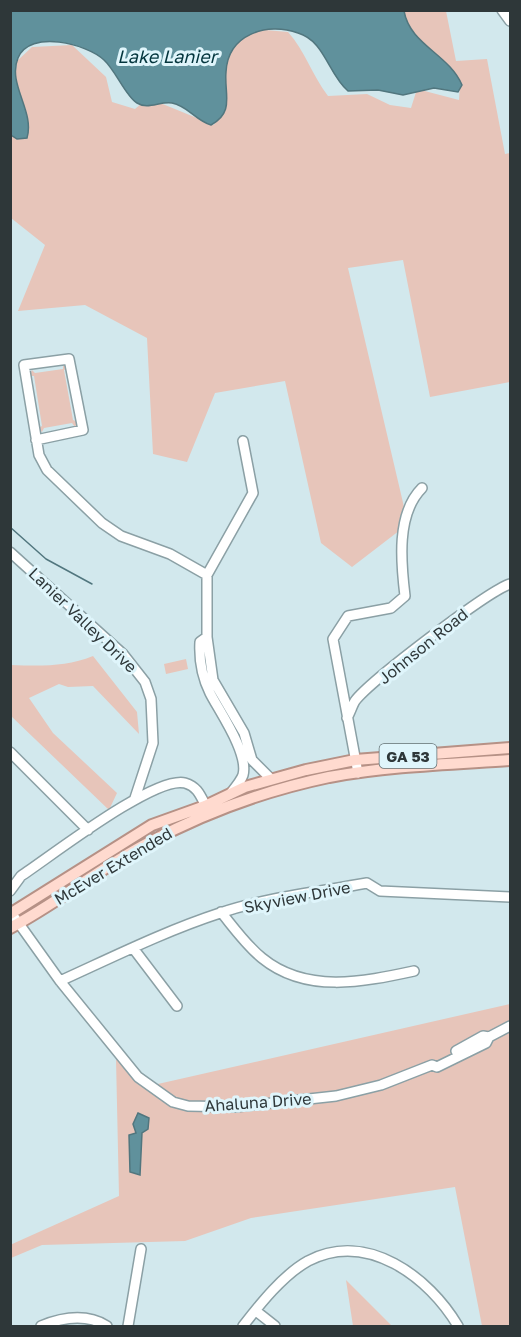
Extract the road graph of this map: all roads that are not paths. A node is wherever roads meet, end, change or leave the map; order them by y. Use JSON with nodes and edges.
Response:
{"nodes":[{"id":1,"x":502,"y":10,"type":"edge"},
{"id":2,"x":510,"y":21,"type":"edge"},
{"id":3,"x":36,"y":440,"type":"junction"},
{"id":4,"x":243,"y":441,"type":"dead end"},
{"id":5,"x":422,"y":488,"type":"dead end"},
{"id":6,"x":10,"y":552,"type":"edge"},
{"id":7,"x":207,"y":575,"type":"junction"},
{"id":8,"x":510,"y":585,"type":"edge"},
{"id":9,"x":204,"y":658,"type":"junction"},
{"id":10,"x":211,"y":681,"type":"junction"},
{"id":11,"x":346,"y":719,"type":"junction"},
{"id":12,"x":510,"y":747,"type":"edge"},
{"id":13,"x":243,"y":748,"type":"junction"},
{"id":14,"x":10,"y":752,"type":"edge"},
{"id":15,"x":355,"y":760,"type":"junction"},
{"id":16,"x":510,"y":760,"type":"edge"},
{"id":17,"x":358,"y":773,"type":"junction"},
{"id":18,"x":271,"y":779,"type":"junction"},
{"id":19,"x":230,"y":794,"type":"junction"},
{"id":20,"x":135,"y":798,"type":"junction"},
{"id":21,"x":208,"y":809,"type":"junction"},
{"id":22,"x":88,"y":830,"type":"junction"},
{"id":23,"x":10,"y":891,"type":"edge"},
{"id":24,"x":510,"y":897,"type":"edge"},
{"id":25,"x":11,"y":912,"type":"edge"},
{"id":26,"x":221,"y":912,"type":"junction"},
{"id":27,"x":14,"y":926,"type":"edge"},
{"id":28,"x":134,"y":948,"type":"junction"},
{"id":29,"x":414,"y":971,"type":"dead end"},
{"id":30,"x":60,"y":981,"type":"junction"},
{"id":31,"x":177,"y":1006,"type":"dead end"},
{"id":32,"x":510,"y":1026,"type":"edge"},
{"id":33,"x":141,"y":1249,"type":"dead end"},
{"id":34,"x":256,"y":1311,"type":"junction"},
{"id":35,"x":41,"y":1326,"type":"edge"},
{"id":36,"x":107,"y":1326,"type":"edge"},
{"id":37,"x":128,"y":1326,"type":"edge"},
{"id":38,"x":243,"y":1326,"type":"edge"},
{"id":39,"x":275,"y":1326,"type":"edge"},
{"id":40,"x":459,"y":1326,"type":"edge"}],
"edges":[{"from":1,"to":2,"type":"street"},
{"from":3,"to":3,"type":"street"},
{"from":3,"to":7,"type":"street"},
{"from":4,"to":7,"type":"street"},
{"from":5,"to":11,"type":"street"},
{"from":6,"to":20,"type":"street","name":"Lanier Valley Drive"},
{"from":7,"to":9,"type":"street"},
{"from":8,"to":11,"type":"street","name":"Johnson Road"},
{"from":9,"to":10,"type":"street"},
{"from":9,"to":10,"type":"street"},
{"from":10,"to":13,"type":"street"},
{"from":11,"to":15,"type":"street"},
{"from":12,"to":15,"type":"main road","number":"GA 53"},
{"from":13,"to":18,"type":"street"},
{"from":13,"to":19,"type":"street"},
{"from":14,"to":22,"type":"street"},
{"from":15,"to":17,"type":"street"},
{"from":15,"to":18,"type":"main road","number":"GA 53"},
{"from":16,"to":17,"type":"main road","number":"GA 53"},
{"from":17,"to":21,"type":"main road","number":"GA 53"},
{"from":18,"to":19,"type":"main road","number":"GA 53"},
{"from":19,"to":21,"type":"main road","number":"GA 53"},
{"from":20,"to":21,"type":"street"},
{"from":20,"to":22,"type":"street"},
{"from":21,"to":25,"type":"main road","number":"GA 53"},
{"from":21,"to":27,"type":"main road","name":"McEver Extended","number":"GA 53"},
{"from":22,"to":23,"type":"street"},
{"from":24,"to":26,"type":"street","name":"Skyview Drive"},
{"from":25,"to":27,"type":"street","name":"Ahaluna Drive"},
{"from":26,"to":28,"type":"street","name":"Skyview Drive"},
{"from":26,"to":29,"type":"street"},
{"from":27,"to":30,"type":"street","name":"Ahaluna Drive"},
{"from":28,"to":30,"type":"street","name":"Skyview Drive"},
{"from":28,"to":31,"type":"street"},
{"from":30,"to":32,"type":"street","name":"Ahaluna Drive"},
{"from":33,"to":37,"type":"street"},
{"from":34,"to":38,"type":"street"},
{"from":34,"to":39,"type":"street"},
{"from":34,"to":40,"type":"street"},
{"from":35,"to":36,"type":"street"}]}
